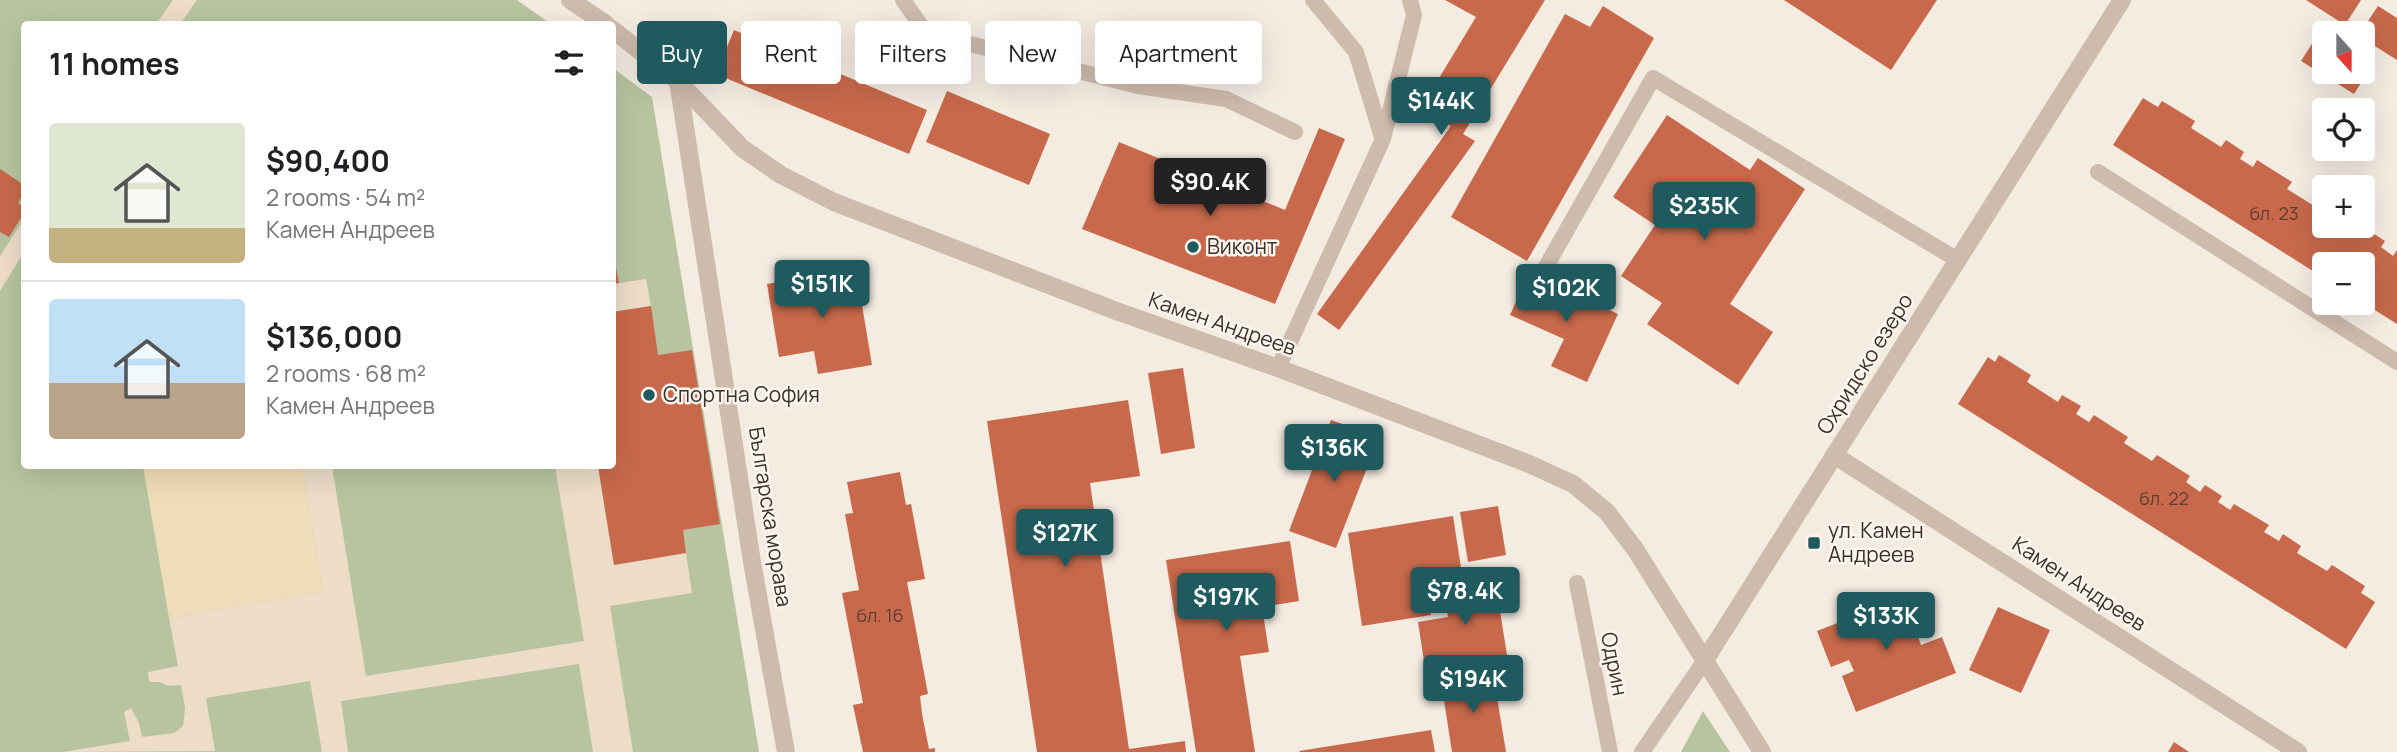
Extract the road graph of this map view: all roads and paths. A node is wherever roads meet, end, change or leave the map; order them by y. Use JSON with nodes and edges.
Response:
{"nodes":[{"id":1,"x":570,"y":0,"type":"edge"},
{"id":2,"x":904,"y":0,"type":"edge"},
{"id":3,"x":1313,"y":0,"type":"edge"},
{"id":4,"x":1410,"y":0,"type":"edge"},
{"id":5,"x":2122,"y":0,"type":"edge"},
{"id":6,"x":602,"y":21,"type":"edge"},
{"id":7,"x":616,"y":32,"type":"edge"},
{"id":8,"x":637,"y":49,"type":"edge"},
{"id":9,"x":678,"y":84,"type":"edge"},
{"id":10,"x":681,"y":84,"type":"edge"},
{"id":11,"x":1295,"y":132,"type":"dead end"},
{"id":12,"x":1383,"y":139,"type":"junction"},
{"id":13,"x":2098,"y":172,"type":"dead end"},
{"id":14,"x":1958,"y":260,"type":"junction"},
{"id":15,"x":1543,"y":272,"type":"dead end"},
{"id":16,"x":2397,"y":362,"type":"edge"},
{"id":17,"x":1278,"y":368,"type":"junction"},
{"id":18,"x":1834,"y":456,"type":"junction"},
{"id":19,"x":1577,"y":583,"type":"dead end"},
{"id":20,"x":1705,"y":660,"type":"junction"},
{"id":21,"x":786,"y":752,"type":"edge"},
{"id":22,"x":1610,"y":752,"type":"edge"},
{"id":23,"x":1642,"y":752,"type":"edge"},
{"id":24,"x":1762,"y":752,"type":"edge"},
{"id":25,"x":2298,"y":752,"type":"edge"}],
"edges":[{"from":1,"to":6,"type":"street"},
{"from":2,"to":11,"type":"lane"},
{"from":3,"to":12,"type":"lane"},
{"from":4,"to":12,"type":"lane"},
{"from":5,"to":14,"type":"street","name":"Охридско езеро"},
{"from":7,"to":8,"type":"street","name":"Камен Андреев"},
{"from":9,"to":21,"type":"street","name":"Българска морава"},
{"from":10,"to":17,"type":"street","name":"Камен Андреев"},
{"from":12,"to":17,"type":"lane"},
{"from":13,"to":16,"type":"lane"},
{"from":14,"to":15,"type":"lane"},
{"from":14,"to":18,"type":"street","name":"Охридско езеро"},
{"from":17,"to":20,"type":"street","name":"Камен Андреев"},
{"from":18,"to":20,"type":"street","name":"Охридско езеро"},
{"from":18,"to":25,"type":"street","name":"Камен Андреев"},
{"from":19,"to":22,"type":"lane","name":"Одрин"},
{"from":20,"to":23,"type":"lane"},
{"from":20,"to":24,"type":"street"}]}
